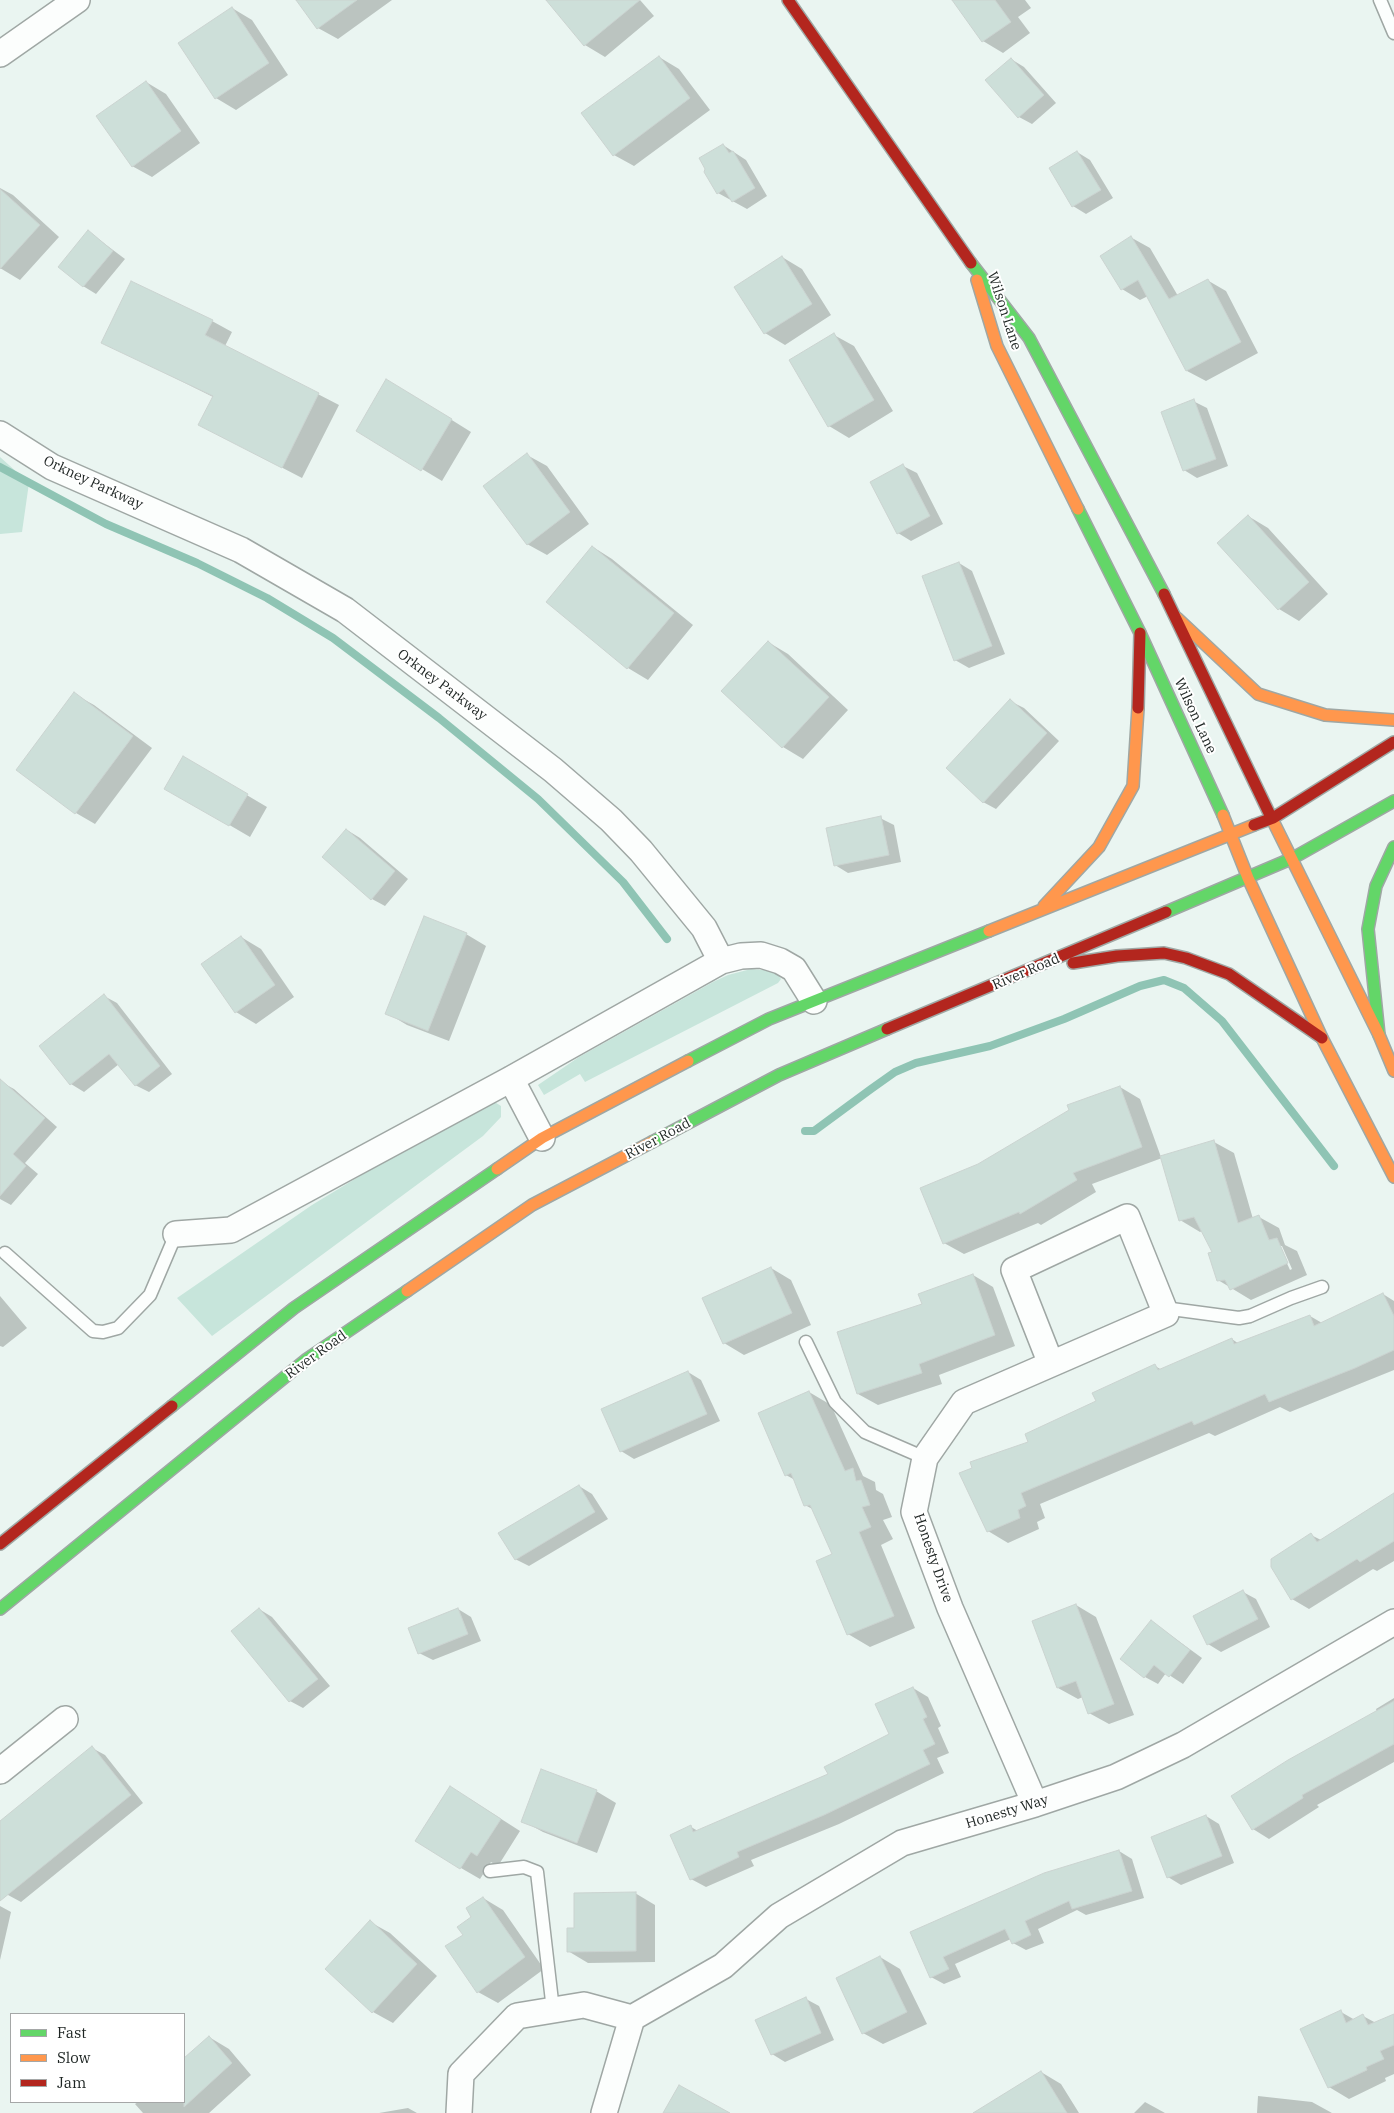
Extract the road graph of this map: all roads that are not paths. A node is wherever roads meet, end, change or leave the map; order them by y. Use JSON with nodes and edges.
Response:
{"nodes":[{"id":1,"x":77,"y":0,"type":"edge"},
{"id":2,"x":788,"y":0,"type":"edge"},
{"id":3,"x":1380,"y":0,"type":"edge"},
{"id":4,"x":1394,"y":33,"type":"edge"},
{"id":5,"x":0,"y":54,"type":"edge"},
{"id":6,"x":974,"y":266,"type":"junction"},
{"id":7,"x":0,"y":434,"type":"edge"},
{"id":8,"x":1177,"y":618,"type":"junction"},
{"id":9,"x":1140,"y":633,"type":"junction"},
{"id":10,"x":1394,"y":720,"type":"edge"},
{"id":11,"x":1394,"y":742,"type":"edge"},
{"id":12,"x":1394,"y":801,"type":"edge"},
{"id":13,"x":1273,"y":818,"type":"junction"},
{"id":14,"x":1230,"y":834,"type":"junction"},
{"id":15,"x":1394,"y":847,"type":"edge"},
{"id":16,"x":1293,"y":858,"type":"junction"},
{"id":17,"x":1248,"y":878,"type":"junction"},
{"id":18,"x":1037,"y":913,"type":"junction"},
{"id":19,"x":721,"y":961,"type":"junction"},
{"id":20,"x":1030,"y":970,"type":"junction"},
{"id":21,"x":814,"y":1001,"type":"junction"},
{"id":22,"x":1379,"y":1035,"type":"junction"},
{"id":23,"x":1322,"y":1038,"type":"junction"},
{"id":24,"x":1394,"y":1071,"type":"edge"},
{"id":25,"x":511,"y":1079,"type":"junction"},
{"id":26,"x":542,"y":1138,"type":"junction"},
{"id":27,"x":1394,"y":1178,"type":"edge"},
{"id":28,"x":176,"y":1234,"type":"joint"},
{"id":29,"x":5,"y":1252,"type":"dead end"},
{"id":30,"x":1322,"y":1288,"type":"dead end"},
{"id":31,"x":1164,"y":1308,"type":"junction"},
{"id":32,"x":806,"y":1342,"type":"dead end"},
{"id":33,"x":1051,"y":1364,"type":"junction"},
{"id":34,"x":925,"y":1458,"type":"junction"},
{"id":35,"x":0,"y":1544,"type":"edge"},
{"id":36,"x":0,"y":1609,"type":"edge"},
{"id":37,"x":1394,"y":1622,"type":"edge"},
{"id":38,"x":65,"y":1719,"type":"dead end"},
{"id":39,"x":0,"y":1770,"type":"edge"},
{"id":40,"x":1035,"y":1804,"type":"junction"},
{"id":41,"x":490,"y":1871,"type":"dead end"},
{"id":42,"x":552,"y":2010,"type":"junction"},
{"id":43,"x":632,"y":2018,"type":"junction"},
{"id":44,"x":459,"y":2113,"type":"edge"},
{"id":45,"x":604,"y":2113,"type":"edge"}],
"edges":[{"from":1,"to":5,"type":"street"},
{"from":2,"to":6,"type":"main road","name":"Wilson Lane"},
{"from":3,"to":4,"type":"lane"},
{"from":6,"to":8,"type":"main road","name":"Wilson Lane"},
{"from":6,"to":9,"type":"main road","name":"Wilson Lane"},
{"from":7,"to":19,"type":"street","name":"Orkney Parkway"},
{"from":8,"to":10,"type":"main road"},
{"from":8,"to":13,"type":"main road","name":"Wilson Lane"},
{"from":9,"to":14,"type":"main road","name":"Wilson Lane"},
{"from":9,"to":18,"type":"main road"},
{"from":11,"to":13,"type":"main road"},
{"from":12,"to":16,"type":"main road","name":"River Road"},
{"from":13,"to":14,"type":"main road"},
{"from":13,"to":16,"type":"main road","name":"Wilson Lane"},
{"from":14,"to":17,"type":"main road","name":"Wilson Lane"},
{"from":14,"to":18,"type":"main road"},
{"from":15,"to":22,"type":"main road"},
{"from":16,"to":17,"type":"main road","name":"River Road"},
{"from":16,"to":22,"type":"main road","name":"Wilson Lane"},
{"from":17,"to":20,"type":"main road","name":"River Road"},
{"from":17,"to":23,"type":"main road","name":"Wilson Lane"},
{"from":18,"to":21,"type":"main road"},
{"from":19,"to":21,"type":"street"},
{"from":19,"to":25,"type":"street"},
{"from":20,"to":23,"type":"main road"},
{"from":20,"to":36,"type":"main road","name":"River Road"},
{"from":21,"to":26,"type":"main road"},
{"from":22,"to":24,"type":"main road","name":"Wilson Lane"},
{"from":23,"to":27,"type":"main road","name":"Wilson Lane"},
{"from":25,"to":26,"type":"street"},
{"from":25,"to":28,"type":"street"},
{"from":26,"to":35,"type":"main road"},
{"from":28,"to":29,"type":"lane"},
{"from":30,"to":31,"type":"lane"},
{"from":31,"to":33,"type":"street","name":"Honesty Drive"},
{"from":31,"to":33,"type":"street"},
{"from":32,"to":34,"type":"lane"},
{"from":33,"to":34,"type":"street","name":"Honesty Drive"},
{"from":34,"to":40,"type":"street","name":"Honesty Drive"},
{"from":37,"to":40,"type":"street","name":"Honesty Way"},
{"from":38,"to":39,"type":"street"},
{"from":40,"to":43,"type":"street","name":"Honesty Way"},
{"from":41,"to":42,"type":"lane"},
{"from":42,"to":43,"type":"street"},
{"from":42,"to":44,"type":"street"},
{"from":43,"to":45,"type":"street"}]}
